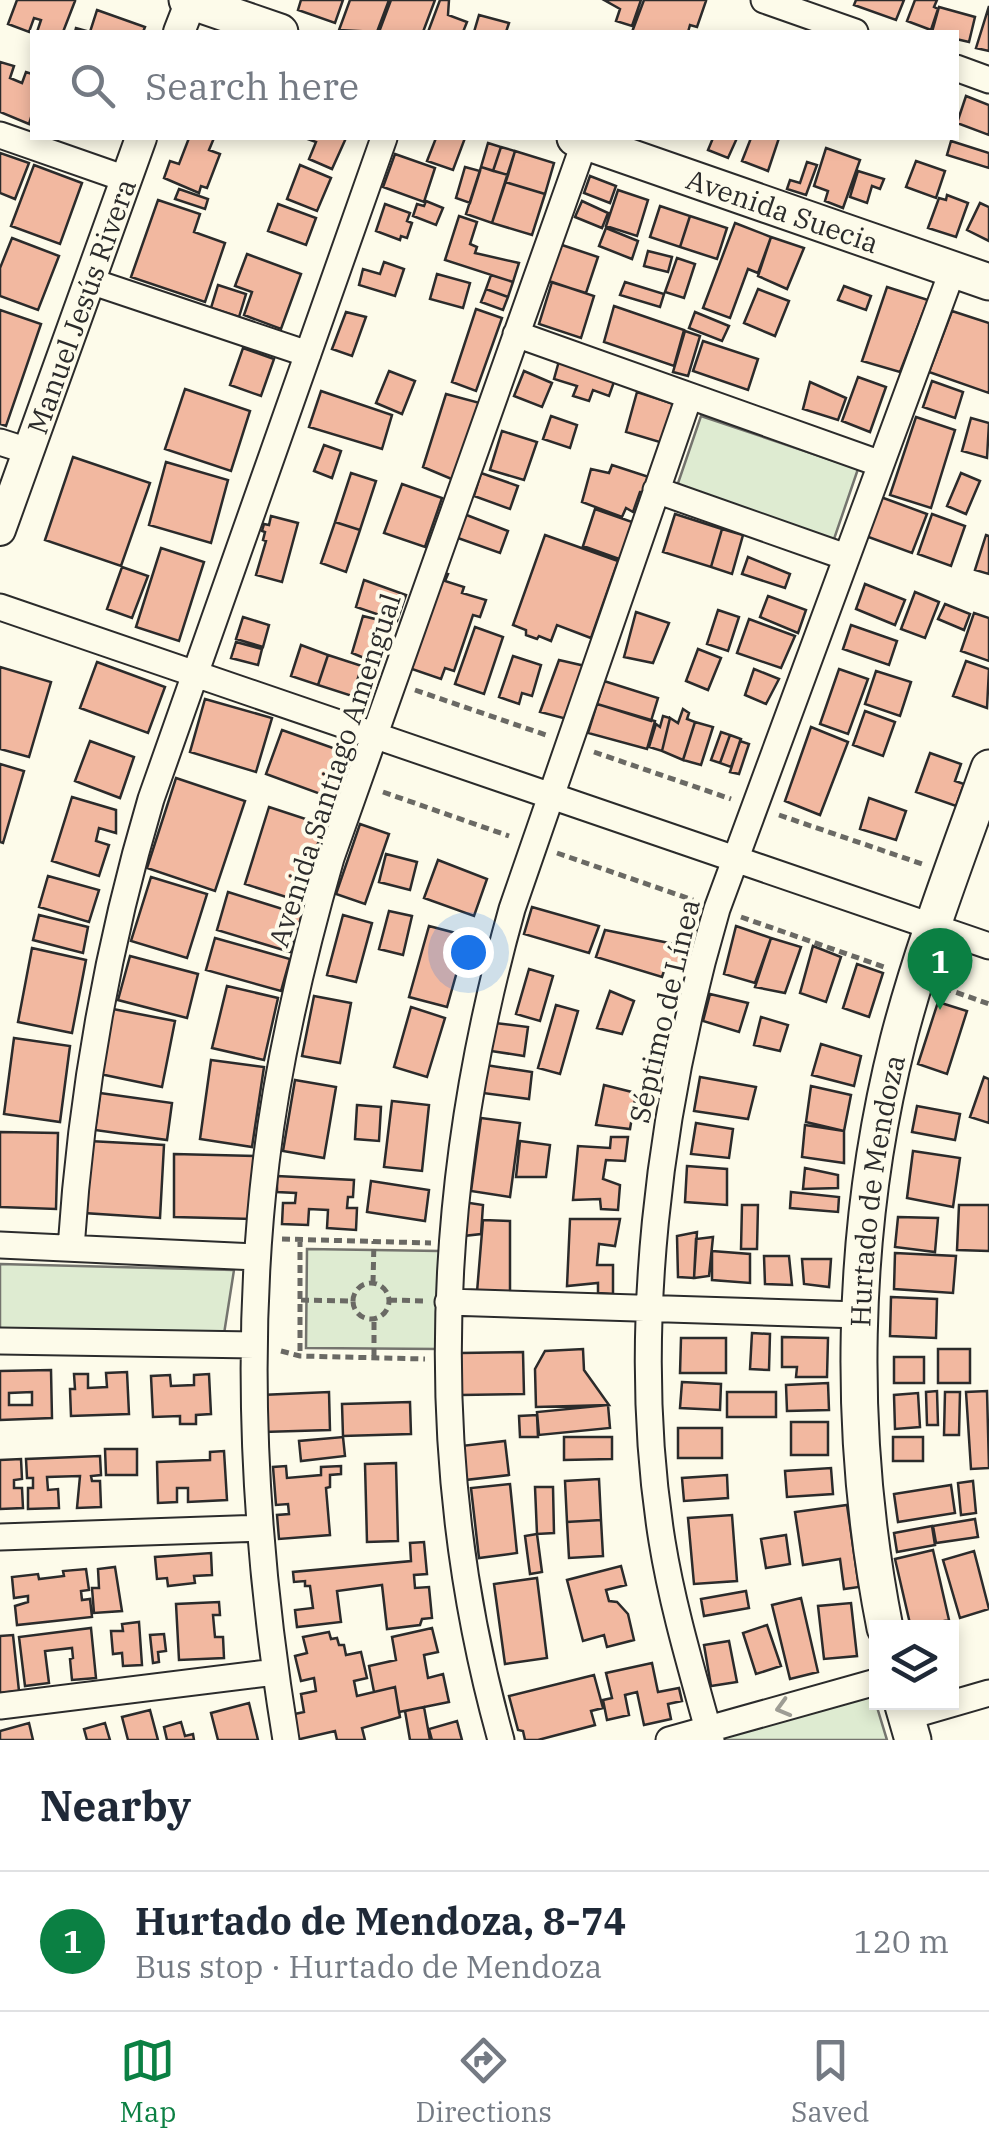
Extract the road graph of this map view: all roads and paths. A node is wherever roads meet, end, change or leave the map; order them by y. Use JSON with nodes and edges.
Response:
{"nodes":[{"id":1,"x":764,"y":0,"type":"edge"},
{"id":2,"x":187,"y":8,"type":"edge"},
{"id":3,"x":272,"y":30,"type":"edge"},
{"id":4,"x":849,"y":30,"type":"edge"},
{"id":5,"x":959,"y":69,"type":"edge"},
{"id":6,"x":989,"y":80,"type":"edge"},
{"id":7,"x":0,"y":135,"type":"edge"},
{"id":8,"x":141,"y":140,"type":"edge"},
{"id":9,"x":383,"y":140,"type":"edge"},
{"id":10,"x":580,"y":140,"type":"edge"},
{"id":11,"x":583,"y":140,"type":"edge"},
{"id":12,"x":126,"y":180,"type":"junction"},
{"id":13,"x":953,"y":269,"type":"junction"},
{"id":14,"x":90,"y":281,"type":"junction"},
{"id":15,"x":989,"y":282,"type":"edge"},
{"id":16,"x":516,"y":334,"type":"junction"},
{"id":17,"x":308,"y":354,"type":"junction"},
{"id":18,"x":689,"y":397,"type":"junction"},
{"id":19,"x":14,"y":446,"type":"edge"},
{"id":20,"x":881,"y":464,"type":"junction"},
{"id":21,"x":656,"y":490,"type":"junction"},
{"id":22,"x":0,"y":530,"type":"edge"},
{"id":23,"x":846,"y":557,"type":"junction"},
{"id":24,"x":0,"y":608,"type":"edge"},
{"id":25,"x":194,"y":674,"type":"junction"},
{"id":26,"x":392,"y":682,"type":"junction"},
{"id":27,"x":373,"y":736,"type":"junction"},
{"id":28,"x":568,"y":742,"type":"junction"},
{"id":29,"x":989,"y":768,"type":"edge"},
{"id":30,"x":356,"y":783,"type":"junction"},
{"id":31,"x":549,"y":796,"type":"junction"},
{"id":32,"x":754,"y":807,"type":"junction"},
{"id":33,"x":532,"y":844,"type":"junction"},
{"id":34,"x":734,"y":860,"type":"junction"},
{"id":35,"x":952,"y":874,"type":"junction"},
{"id":36,"x":716,"y":908,"type":"junction"},
{"id":37,"x":933,"y":926,"type":"junction"},
{"id":38,"x":989,"y":946,"type":"edge"},
{"id":39,"x":915,"y":978,"type":"junction"},
{"id":40,"x":989,"y":1004,"type":"edge"},
{"id":41,"x":300,"y":1239,"type":"junction"},
{"id":42,"x":374,"y":1241,"type":"junction"},
{"id":43,"x":451,"y":1243,"type":"junction"},
{"id":44,"x":0,"y":1245,"type":"edge"},
{"id":45,"x":71,"y":1248,"type":"junction"},
{"id":46,"x":258,"y":1248,"type":"junction"},
{"id":47,"x":374,"y":1282,"type":"junction"},
{"id":48,"x":300,"y":1300,"type":"junction"},
{"id":49,"x":390,"y":1300,"type":"junction"},
{"id":50,"x":353,"y":1301,"type":"junction"},
{"id":51,"x":448,"y":1302,"type":"junction"},
{"id":52,"x":652,"y":1308,"type":"junction"},
{"id":53,"x":860,"y":1315,"type":"junction"},
{"id":54,"x":374,"y":1319,"type":"junction"},
{"id":55,"x":0,"y":1340,"type":"edge"},
{"id":56,"x":254,"y":1345,"type":"junction"},
{"id":57,"x":300,"y":1356,"type":"junction"},
{"id":58,"x":374,"y":1357,"type":"junction"},
{"id":59,"x":448,"y":1360,"type":"junction"},
{"id":60,"x":260,"y":1528,"type":"junction"},
{"id":61,"x":0,"y":1536,"type":"edge"},
{"id":62,"x":884,"y":1620,"type":"edge"},
{"id":63,"x":275,"y":1672,"type":"junction"},
{"id":64,"x":869,"y":1684,"type":"edge"},
{"id":65,"x":989,"y":1692,"type":"edge"},
{"id":66,"x":0,"y":1706,"type":"edge"},
{"id":67,"x":907,"y":1720,"type":"edge"},
{"id":68,"x":710,"y":1734,"type":"edge"},
{"id":69,"x":286,"y":1740,"type":"edge"},
{"id":70,"x":501,"y":1740,"type":"edge"},
{"id":71,"x":669,"y":1740,"type":"edge"}],
"edges":[{"from":1,"to":4,"type":"street"},
{"from":2,"to":3,"type":"main road"},
{"from":5,"to":6,"type":"street"},
{"from":7,"to":12,"type":"street"},
{"from":8,"to":12,"type":"street","name":"Manuel Jesús Rivera"},
{"from":9,"to":17,"type":"street"},
{"from":10,"to":16,"type":"street","name":"Avenida Santiago Amengual"},
{"from":11,"to":13,"type":"main road","name":"Avenida Suecia"},
{"from":12,"to":14,"type":"street","name":"Manuel Jesús Rivera"},
{"from":13,"to":15,"type":"main road","name":"Avenida Suecia"},
{"from":13,"to":20,"type":"street","name":"Séptimo de Línea"},
{"from":14,"to":17,"type":"street"},
{"from":14,"to":19,"type":"street","name":"Manuel Jesús Rivera"},
{"from":16,"to":18,"type":"street"},
{"from":16,"to":26,"type":"street","name":"Avenida Santiago Amengual"},
{"from":17,"to":25,"type":"street"},
{"from":18,"to":20,"type":"street"},
{"from":18,"to":21,"type":"street"},
{"from":19,"to":22,"type":"street","name":"Manuel Jesús Rivera"},
{"from":20,"to":23,"type":"street","name":"Séptimo de Línea"},
{"from":21,"to":23,"type":"street"},
{"from":21,"to":28,"type":"street"},
{"from":23,"to":32,"type":"street","name":"Séptimo de Línea"},
{"from":24,"to":25,"type":"street"},
{"from":25,"to":27,"type":"street"},
{"from":25,"to":45,"type":"street"},
{"from":26,"to":27,"type":"street","name":"Avenida Santiago Amengual"},
{"from":26,"to":28,"type":"path"},
{"from":27,"to":30,"type":"street","name":"Avenida Santiago Amengual"},
{"from":27,"to":31,"type":"street"},
{"from":28,"to":31,"type":"street"},
{"from":28,"to":32,"type":"path"},
{"from":29,"to":35,"type":"main road","name":"Hurtado de Mendoza"},
{"from":30,"to":33,"type":"path"},
{"from":30,"to":46,"type":"street","name":"Avenida Santiago Amengual"},
{"from":31,"to":33,"type":"street"},
{"from":31,"to":34,"type":"street"},
{"from":32,"to":34,"type":"street","name":"Séptimo de Línea"},
{"from":32,"to":35,"type":"path"},
{"from":33,"to":36,"type":"path"},
{"from":33,"to":43,"type":"street"},
{"from":34,"to":36,"type":"street","name":"Séptimo de Línea"},
{"from":34,"to":37,"type":"street"},
{"from":35,"to":37,"type":"main road","name":"Hurtado de Mendoza"},
{"from":36,"to":39,"type":"path"},
{"from":36,"to":52,"type":"street","name":"Séptimo de Línea"},
{"from":37,"to":38,"type":"street"},
{"from":37,"to":39,"type":"main road","name":"Hurtado de Mendoza"},
{"from":39,"to":40,"type":"path"},
{"from":39,"to":53,"type":"main road","name":"Hurtado de Mendoza"},
{"from":41,"to":42,"type":"path"},
{"from":41,"to":46,"type":"path"},
{"from":41,"to":48,"type":"path"},
{"from":42,"to":43,"type":"path"},
{"from":42,"to":47,"type":"path"},
{"from":43,"to":51,"type":"street"},
{"from":44,"to":45,"type":"street"},
{"from":45,"to":46,"type":"street"},
{"from":46,"to":56,"type":"street","name":"Avenida Santiago Amengual"},
{"from":47,"to":49,"type":"path"},
{"from":47,"to":50,"type":"path"},
{"from":48,"to":50,"type":"path"},
{"from":48,"to":57,"type":"path"},
{"from":49,"to":51,"type":"path"},
{"from":49,"to":54,"type":"path"},
{"from":50,"to":54,"type":"path"},
{"from":51,"to":52,"type":"street"},
{"from":51,"to":59,"type":"street"},
{"from":52,"to":53,"type":"street"},
{"from":52,"to":68,"type":"street","name":"Séptimo de Línea"},
{"from":53,"to":62,"type":"main road","name":"Hurtado de Mendoza"},
{"from":54,"to":58,"type":"path"},
{"from":55,"to":56,"type":"street"},
{"from":56,"to":57,"type":"path"},
{"from":56,"to":60,"type":"street","name":"Avenida Santiago Amengual"},
{"from":57,"to":58,"type":"path"},
{"from":58,"to":59,"type":"path"},
{"from":59,"to":70,"type":"street"},
{"from":60,"to":61,"type":"street"},
{"from":60,"to":63,"type":"street","name":"Avenida Santiago Amengual"},
{"from":63,"to":66,"type":"street"},
{"from":63,"to":69,"type":"street","name":"Avenida Santiago Amengual"},
{"from":64,"to":68,"type":"street","one_way":true},
{"from":65,"to":67,"type":"street"},
{"from":68,"to":71,"type":"street"}]}
